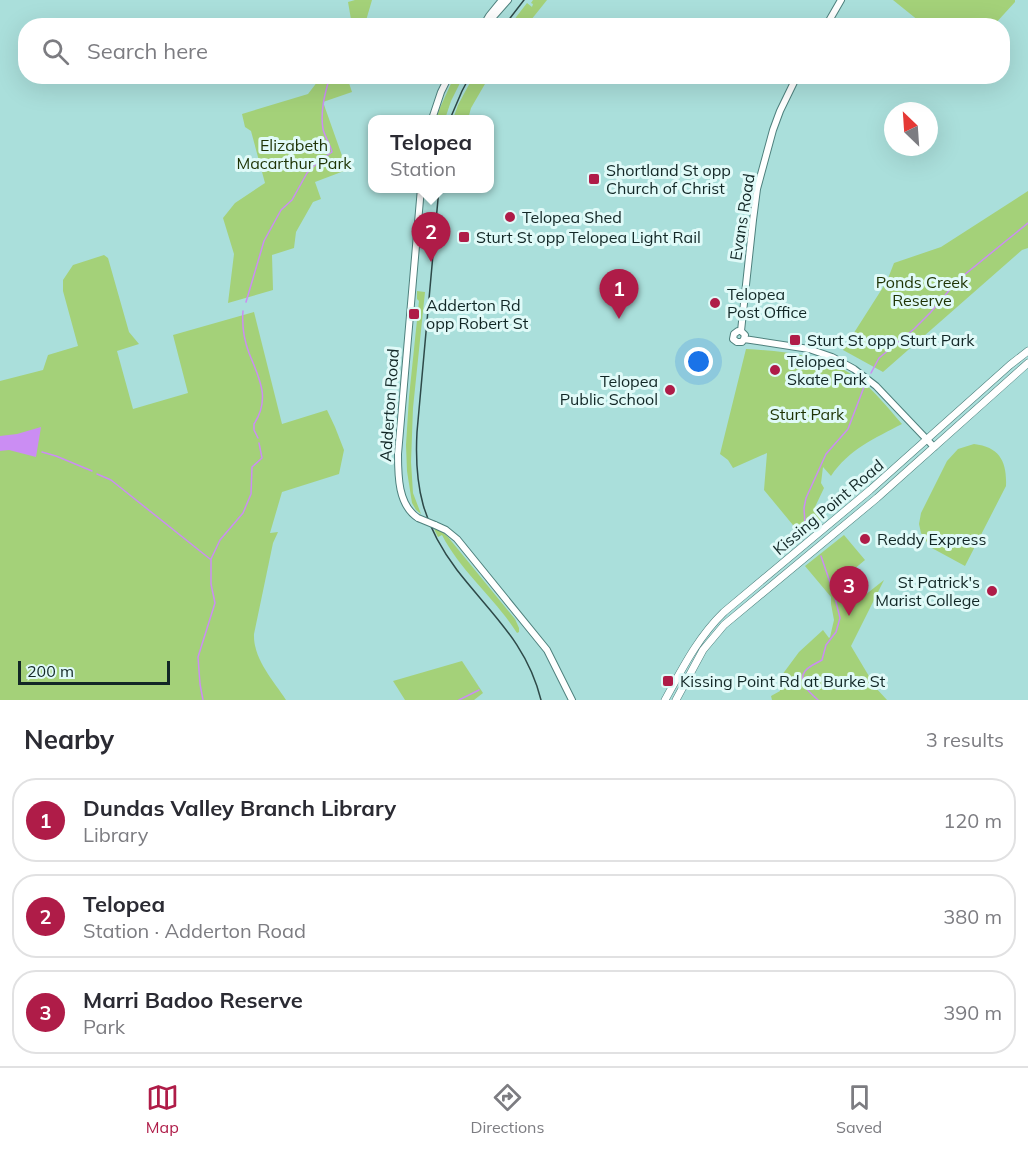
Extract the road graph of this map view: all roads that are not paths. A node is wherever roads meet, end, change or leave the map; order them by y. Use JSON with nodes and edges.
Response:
{"nodes":[{"id":1,"x":502,"y":0,"type":"edge"},
{"id":2,"x":508,"y":0,"type":"edge"},
{"id":3,"x":841,"y":0,"type":"edge"},
{"id":4,"x":488,"y":18,"type":"edge"},
{"id":5,"x":492,"y":18,"type":"edge"},
{"id":6,"x":831,"y":18,"type":"edge"},
{"id":7,"x":445,"y":84,"type":"edge"},
{"id":8,"x":792,"y":84,"type":"edge"},
{"id":9,"x":434,"y":115,"type":"edge"},
{"id":10,"x":421,"y":193,"type":"edge"},
{"id":11,"x":741,"y":331,"type":"junction"},
{"id":12,"x":744,"y":339,"type":"junction"},
{"id":13,"x":1028,"y":351,"type":"edge"},
{"id":14,"x":1028,"y":363,"type":"edge"},
{"id":15,"x":927,"y":440,"type":"junction"},
{"id":16,"x":934,"y":447,"type":"junction"},
{"id":17,"x":572,"y":700,"type":"edge"},
{"id":18,"x":665,"y":700,"type":"edge"},
{"id":19,"x":676,"y":700,"type":"edge"}],
"edges":[{"from":1,"to":4,"type":"main road"},
{"from":2,"to":5,"type":"main road"},
{"from":3,"to":6,"type":"main road"},
{"from":7,"to":9,"type":"main road"},
{"from":8,"to":11,"type":"main road","name":"Evans Road"},
{"from":10,"to":17,"type":"main road","name":"Adderton Road","bridge":true},
{"from":11,"to":12,"type":"main road"},
{"from":11,"to":12,"type":"main road"},
{"from":12,"to":15,"type":"main road"},
{"from":13,"to":15,"type":"main road","name":"Kissing Point Road"},
{"from":14,"to":16,"type":"main road","name":"Kissing Point Road"},
{"from":15,"to":16,"type":"main road"},
{"from":15,"to":18,"type":"main road","name":"Kissing Point Road"},
{"from":16,"to":19,"type":"main road","name":"Kissing Point Road"}]}
